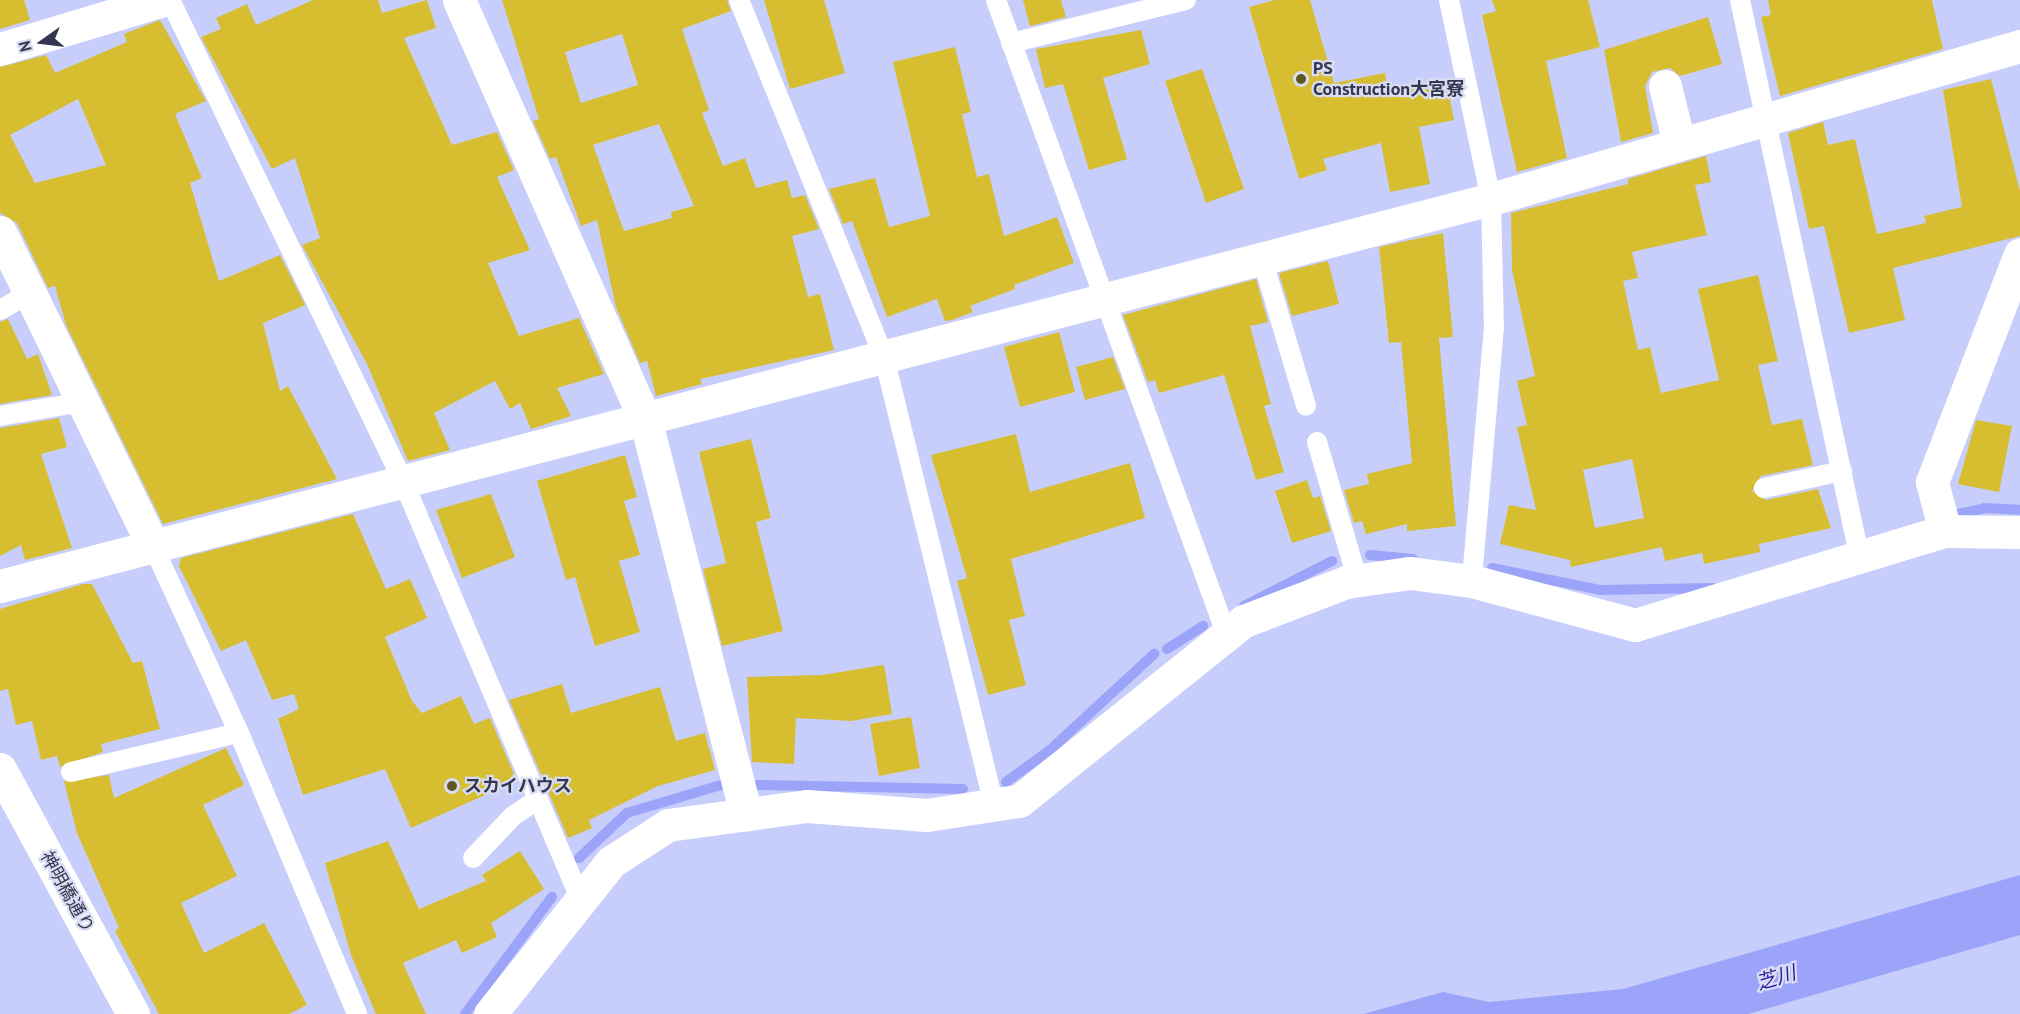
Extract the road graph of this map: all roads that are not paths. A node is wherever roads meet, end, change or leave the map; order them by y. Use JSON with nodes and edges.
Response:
{"nodes":[{"id":1,"x":163,"y":0,"type":"edge"},
{"id":2,"x":170,"y":0,"type":"edge"},
{"id":3,"x":459,"y":0,"type":"edge"},
{"id":4,"x":739,"y":0,"type":"edge"},
{"id":5,"x":996,"y":0,"type":"edge"},
{"id":6,"x":1186,"y":0,"type":"edge"},
{"id":7,"x":1449,"y":0,"type":"edge"},
{"id":8,"x":1740,"y":0,"type":"edge"},
{"id":9,"x":1011,"y":43,"type":"junction"},
{"id":10,"x":2020,"y":46,"type":"edge"},
{"id":11,"x":0,"y":49,"type":"edge"},
{"id":12,"x":1665,"y":86,"type":"dead end"},
{"id":13,"x":1766,"y":118,"type":"junction"},
{"id":14,"x":1679,"y":143,"type":"junction"},
{"id":15,"x":1491,"y":199,"type":"junction"},
{"id":16,"x":0,"y":232,"type":"edge"},
{"id":17,"x":2020,"y":254,"type":"edge"},
{"id":18,"x":1262,"y":258,"type":"junction"},
{"id":19,"x":30,"y":293,"type":"junction"},
{"id":20,"x":1105,"y":299,"type":"junction"},
{"id":21,"x":0,"y":310,"type":"edge"},
{"id":22,"x":884,"y":357,"type":"junction"},
{"id":23,"x":83,"y":402,"type":"junction"},
{"id":24,"x":1306,"y":406,"type":"dead end"},
{"id":25,"x":0,"y":416,"type":"edge"},
{"id":26,"x":645,"y":422,"type":"junction"},
{"id":27,"x":1317,"y":442,"type":"dead end"},
{"id":28,"x":1842,"y":471,"type":"junction"},
{"id":29,"x":403,"y":481,"type":"junction"},
{"id":30,"x":1764,"y":488,"type":"dead end"},
{"id":31,"x":1945,"y":531,"type":"junction"},
{"id":32,"x":2020,"y":531,"type":"edge"},
{"id":33,"x":153,"y":546,"type":"junction"},
{"id":34,"x":1860,"y":560,"type":"junction"},
{"id":35,"x":1358,"y":581,"type":"junction"},
{"id":36,"x":1472,"y":581,"type":"junction"},
{"id":37,"x":0,"y":585,"type":"edge"},
{"id":38,"x":1227,"y":636,"type":"junction"},
{"id":39,"x":239,"y":733,"type":"junction"},
{"id":40,"x":0,"y":769,"type":"edge"},
{"id":41,"x":70,"y":772,"type":"dead end"},
{"id":42,"x":538,"y":799,"type":"junction"},
{"id":43,"x":995,"y":809,"type":"junction"},
{"id":44,"x":746,"y":814,"type":"junction"},
{"id":45,"x":473,"y":858,"type":"dead end"},
{"id":46,"x":581,"y":900,"type":"junction"},
{"id":47,"x":134,"y":1014,"type":"edge"},
{"id":48,"x":357,"y":1014,"type":"edge"},
{"id":49,"x":490,"y":1014,"type":"edge"}],
"edges":[{"from":1,"to":11,"type":"street"},
{"from":2,"to":29,"type":"lane"},
{"from":3,"to":26,"type":"street"},
{"from":4,"to":22,"type":"lane"},
{"from":5,"to":9,"type":"lane"},
{"from":6,"to":9,"type":"lane"},
{"from":7,"to":15,"type":"lane"},
{"from":8,"to":13,"type":"lane"},
{"from":9,"to":20,"type":"lane"},
{"from":10,"to":13,"type":"street"},
{"from":12,"to":14,"type":"street"},
{"from":13,"to":14,"type":"street"},
{"from":13,"to":28,"type":"lane"},
{"from":14,"to":15,"type":"street"},
{"from":15,"to":18,"type":"street"},
{"from":15,"to":36,"type":"lane"},
{"from":16,"to":19,"type":"street"},
{"from":17,"to":31,"type":"street"},
{"from":18,"to":20,"type":"street"},
{"from":18,"to":24,"type":"lane"},
{"from":19,"to":21,"type":"lane"},
{"from":19,"to":23,"type":"street"},
{"from":20,"to":22,"type":"street"},
{"from":20,"to":38,"type":"lane"},
{"from":22,"to":26,"type":"street"},
{"from":22,"to":43,"type":"lane"},
{"from":23,"to":25,"type":"lane"},
{"from":23,"to":33,"type":"street"},
{"from":26,"to":29,"type":"street"},
{"from":26,"to":44,"type":"street"},
{"from":27,"to":35,"type":"lane"},
{"from":28,"to":30,"type":"lane"},
{"from":28,"to":34,"type":"lane"},
{"from":29,"to":33,"type":"street"},
{"from":29,"to":42,"type":"lane"},
{"from":31,"to":32,"type":"street"},
{"from":31,"to":34,"type":"street"},
{"from":33,"to":37,"type":"street"},
{"from":33,"to":39,"type":"lane"},
{"from":34,"to":36,"type":"street"},
{"from":35,"to":36,"type":"street"},
{"from":35,"to":38,"type":"street"},
{"from":38,"to":43,"type":"street"},
{"from":39,"to":41,"type":"lane"},
{"from":39,"to":48,"type":"lane"},
{"from":40,"to":47,"type":"street","name":"神明橋通り"},
{"from":42,"to":45,"type":"lane"},
{"from":42,"to":46,"type":"lane"},
{"from":43,"to":44,"type":"street"},
{"from":44,"to":46,"type":"street"},
{"from":46,"to":49,"type":"street"}]}
